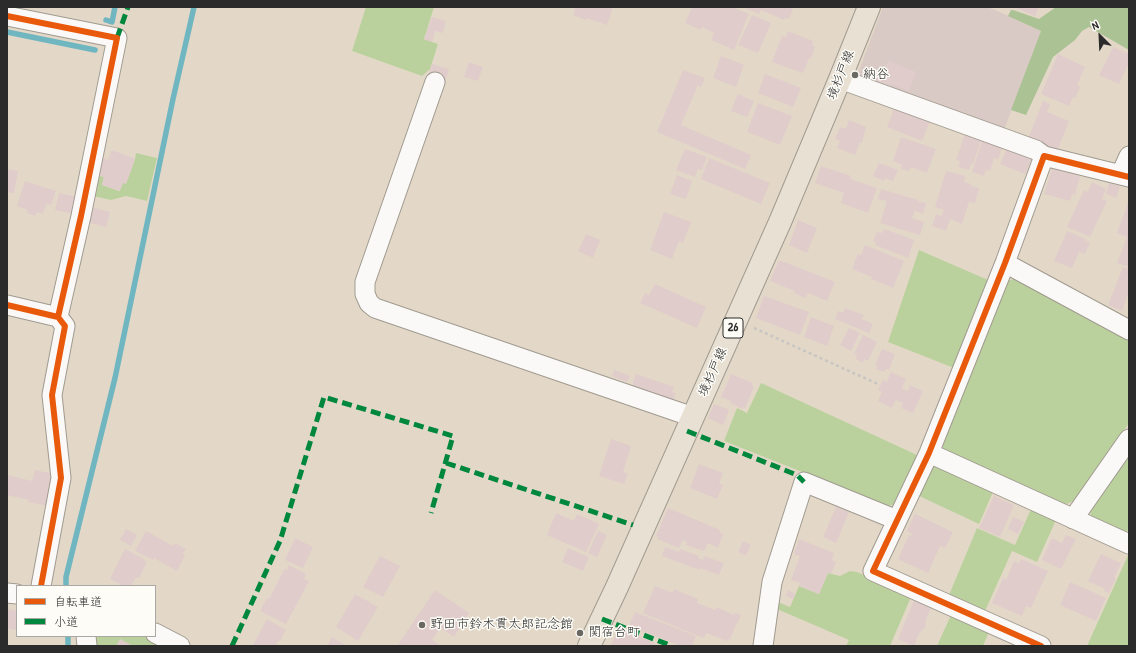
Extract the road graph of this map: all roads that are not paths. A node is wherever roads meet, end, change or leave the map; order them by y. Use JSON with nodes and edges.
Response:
{"nodes":[{"id":1,"x":869,"y":7,"type":"edge"},
{"id":2,"x":7,"y":16,"type":"edge"},
{"id":3,"x":840,"y":79,"type":"junction"},
{"id":4,"x":435,"y":82,"type":"dead end"},
{"id":5,"x":1044,"y":156,"type":"junction"},
{"id":6,"x":1129,"y":156,"type":"edge"},
{"id":7,"x":1125,"y":176,"type":"edge"},
{"id":8,"x":1005,"y":263,"type":"junction"},
{"id":9,"x":7,"y":305,"type":"edge"},
{"id":10,"x":58,"y":317,"type":"junction"},
{"id":11,"x":1129,"y":330,"type":"edge"},
{"id":12,"x":693,"y":418,"type":"junction"},
{"id":13,"x":1129,"y":439,"type":"edge"},
{"id":14,"x":928,"y":453,"type":"junction"},
{"id":15,"x":1073,"y":519,"type":"junction"},
{"id":16,"x":897,"y":520,"type":"junction"},
{"id":17,"x":1129,"y":544,"type":"edge"},
{"id":18,"x":41,"y":585,"type":"edge"},
{"id":19,"x":156,"y":634,"type":"edge"},
{"id":20,"x":180,"y":646,"type":"edge"},
{"id":21,"x":588,"y":646,"type":"edge"},
{"id":22,"x":763,"y":646,"type":"edge"},
{"id":23,"x":1041,"y":646,"type":"edge"}],
"edges":[{"from":1,"to":3,"type":"main road","name":"境杉戸線","number":"26"},
{"from":2,"to":10,"type":"street"},
{"from":3,"to":5,"type":"street"},
{"from":3,"to":12,"type":"main road","name":"境杉戸線","number":"26"},
{"from":4,"to":12,"type":"street"},
{"from":5,"to":7,"type":"street"},
{"from":5,"to":8,"type":"street"},
{"from":6,"to":7,"type":"street"},
{"from":8,"to":11,"type":"street"},
{"from":8,"to":14,"type":"street"},
{"from":9,"to":10,"type":"street"},
{"from":10,"to":18,"type":"street"},
{"from":12,"to":21,"type":"main road","name":"境杉戸線","number":"26"},
{"from":13,"to":15,"type":"street"},
{"from":14,"to":15,"type":"street"},
{"from":14,"to":16,"type":"street"},
{"from":15,"to":17,"type":"street"},
{"from":16,"to":22,"type":"street"},
{"from":16,"to":23,"type":"street"},
{"from":19,"to":20,"type":"street"}]}
